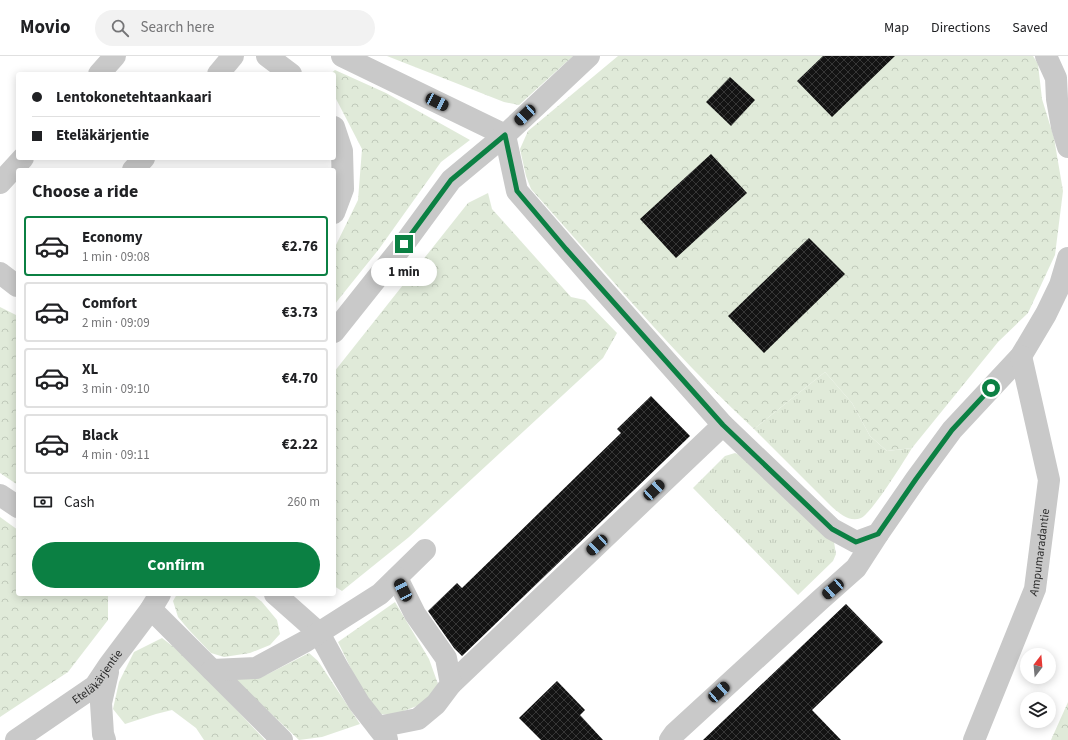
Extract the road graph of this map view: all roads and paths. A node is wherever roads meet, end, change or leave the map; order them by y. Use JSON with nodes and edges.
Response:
{"nodes":[{"id":1,"x":115,"y":56,"type":"edge"},
{"id":2,"x":233,"y":56,"type":"edge"},
{"id":3,"x":267,"y":56,"type":"edge"},
{"id":4,"x":342,"y":56,"type":"edge"},
{"id":5,"x":589,"y":56,"type":"edge"},
{"id":6,"x":1046,"y":56,"type":"edge"},
{"id":7,"x":1063,"y":56,"type":"edge"},
{"id":8,"x":101,"y":72,"type":"edge"},
{"id":9,"x":220,"y":72,"type":"edge"},
{"id":10,"x":287,"y":72,"type":"edge"},
{"id":11,"x":1062,"y":83,"type":"edge"},
{"id":12,"x":336,"y":133,"type":"edge"},
{"id":13,"x":505,"y":135,"type":"junction"},
{"id":14,"x":1068,"y":148,"type":"edge"},
{"id":15,"x":21,"y":160,"type":"edge"},
{"id":16,"x":142,"y":160,"type":"edge"},
{"id":17,"x":135,"y":168,"type":"edge"},
{"id":18,"x":0,"y":184,"type":"edge"},
{"id":19,"x":336,"y":208,"type":"edge"},
{"id":20,"x":1068,"y":258,"type":"edge"},
{"id":21,"x":0,"y":273,"type":"edge"},
{"id":22,"x":16,"y":285,"type":"edge"},
{"id":23,"x":336,"y":329,"type":"edge"},
{"id":24,"x":1021,"y":356,"type":"junction"},
{"id":25,"x":723,"y":425,"type":"junction"},
{"id":26,"x":0,"y":494,"type":"edge"},
{"id":27,"x":16,"y":506,"type":"edge"},
{"id":28,"x":878,"y":534,"type":"junction"},
{"id":29,"x":425,"y":550,"type":"dead end"},
{"id":30,"x":397,"y":578,"type":"junction"},
{"id":31,"x":277,"y":596,"type":"edge"},
{"id":32,"x":156,"y":602,"type":"edge"},
{"id":33,"x":319,"y":633,"type":"junction"},
{"id":34,"x":109,"y":665,"type":"junction"},
{"id":35,"x":212,"y":670,"type":"junction"},
{"id":36,"x":451,"y":684,"type":"junction"},
{"id":37,"x":383,"y":734,"type":"edge"},
{"id":38,"x":16,"y":740,"type":"edge"},
{"id":39,"x":105,"y":740,"type":"edge"},
{"id":40,"x":282,"y":740,"type":"edge"},
{"id":41,"x":670,"y":740,"type":"edge"},
{"id":42,"x":974,"y":740,"type":"edge"}],
"edges":[{"from":1,"to":8,"type":"street"},
{"from":2,"to":9,"type":"street"},
{"from":3,"to":10,"type":"street"},
{"from":4,"to":13,"type":"street"},
{"from":5,"to":13,"type":"street"},
{"from":6,"to":11,"type":"street"},
{"from":7,"to":11,"type":"street"},
{"from":11,"to":14,"type":"street"},
{"from":12,"to":19,"type":"street"},
{"from":13,"to":23,"type":"street"},
{"from":13,"to":25,"type":"street"},
{"from":15,"to":18,"type":"street"},
{"from":16,"to":17,"type":"street"},
{"from":20,"to":24,"type":"street"},
{"from":21,"to":22,"type":"street"},
{"from":24,"to":28,"type":"street"},
{"from":24,"to":42,"type":"street","name":"Ampumaradantie"},
{"from":25,"to":28,"type":"street"},
{"from":25,"to":36,"type":"street"},
{"from":26,"to":27,"type":"street"},
{"from":28,"to":41,"type":"street"},
{"from":29,"to":30,"type":"street"},
{"from":30,"to":33,"type":"street"},
{"from":30,"to":36,"type":"street"},
{"from":31,"to":33,"type":"street"},
{"from":32,"to":34,"type":"street","name":"Eteläkärjentie"},
{"from":32,"to":35,"type":"street"},
{"from":33,"to":35,"type":"street"},
{"from":33,"to":37,"type":"street"},
{"from":34,"to":38,"type":"street","name":"Eteläkärjentie"},
{"from":34,"to":39,"type":"street"},
{"from":35,"to":40,"type":"street"},
{"from":36,"to":37,"type":"street"}]}
